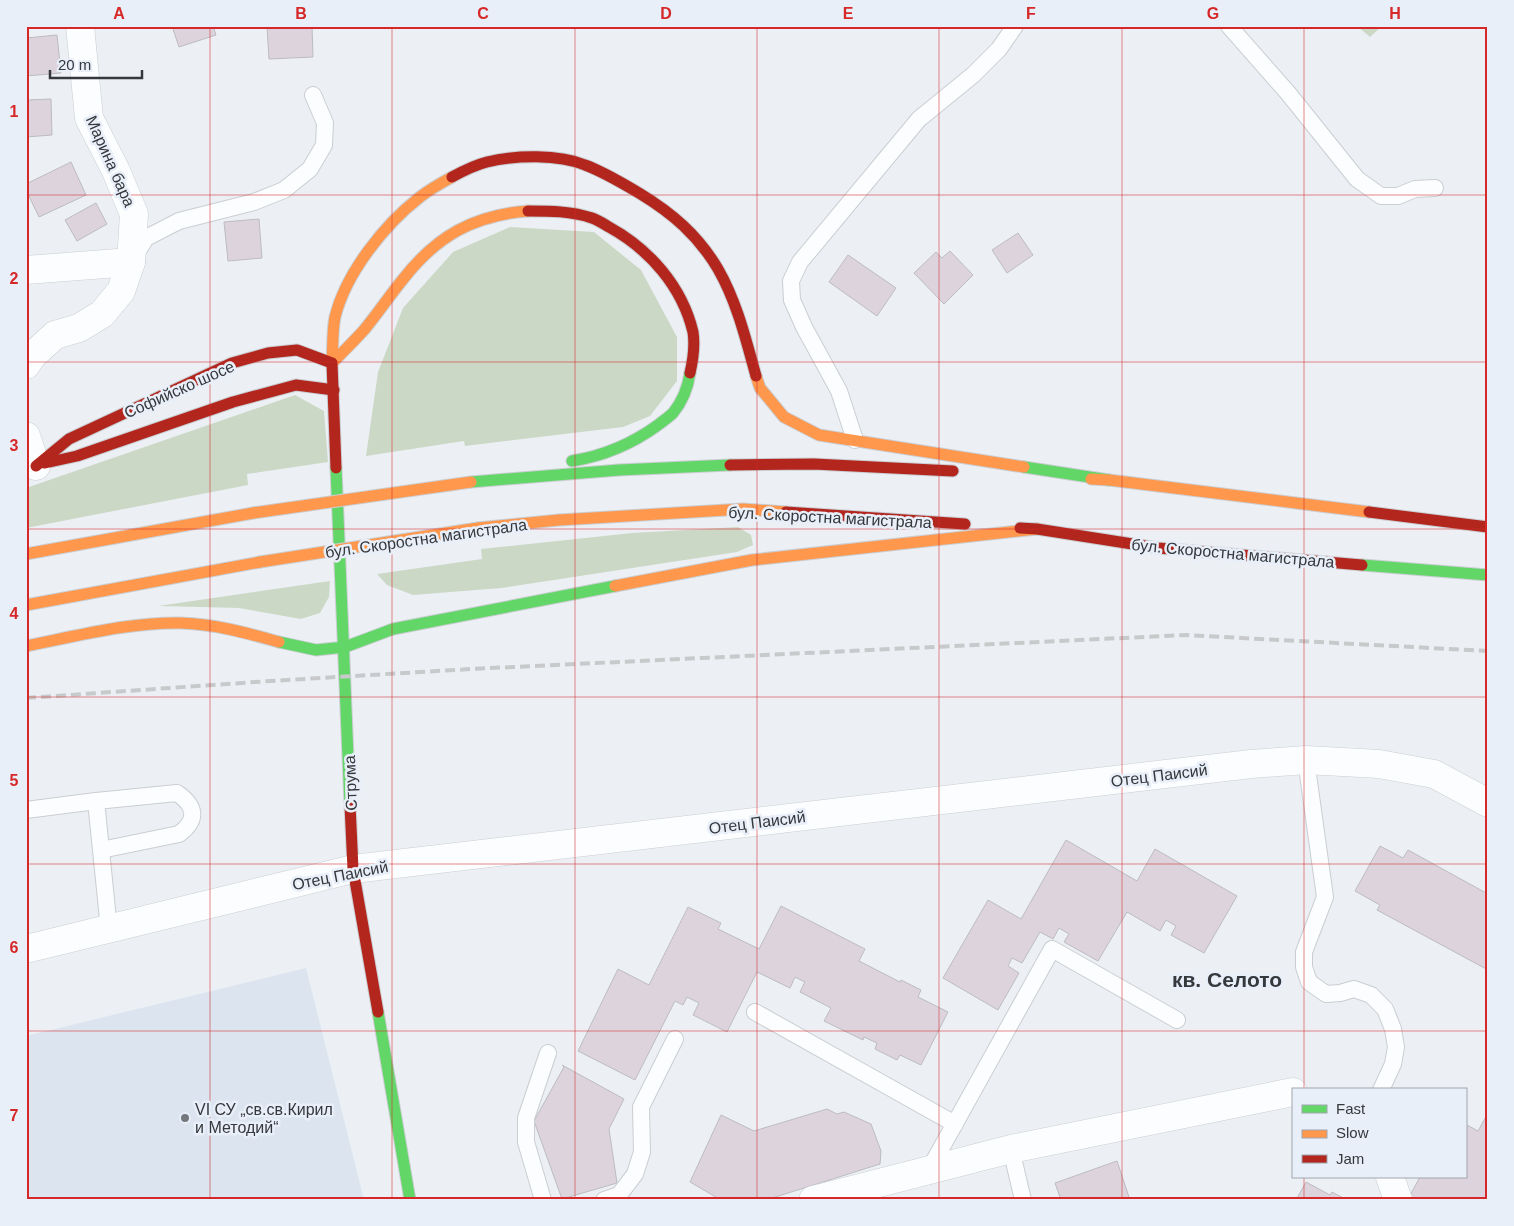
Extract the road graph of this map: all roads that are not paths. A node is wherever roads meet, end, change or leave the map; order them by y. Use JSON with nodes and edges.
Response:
{"nodes":[{"id":1,"x":80,"y":26,"type":"edge"},
{"id":2,"x":1015,"y":26,"type":"edge"},
{"id":3,"x":1229,"y":26,"type":"edge"},
{"id":4,"x":313,"y":95,"type":"dead end"},
{"id":5,"x":1435,"y":188,"type":"dead end"},
{"id":6,"x":131,"y":262,"type":"junction"},
{"id":7,"x":26,"y":270,"type":"edge"},
{"id":8,"x":332,"y":362,"type":"junction"},
{"id":9,"x":26,"y":364,"type":"edge"},
{"id":10,"x":334,"y":390,"type":"junction"},
{"id":11,"x":26,"y":436,"type":"edge"},
{"id":12,"x":855,"y":440,"type":"junction"},
{"id":13,"x":31,"y":467,"type":"edge"},
{"id":14,"x":963,"y":472,"type":"dead end"},
{"id":15,"x":992,"y":474,"type":"dead end"},
{"id":16,"x":1109,"y":480,"type":"junction"},
{"id":17,"x":471,"y":482,"type":"junction"},
{"id":18,"x":1488,"y":527,"type":"edge"},
{"id":19,"x":1038,"y":530,"type":"junction"},
{"id":20,"x":26,"y":554,"type":"edge"},
{"id":21,"x":1488,"y":575,"type":"edge"},
{"id":22,"x":26,"y":605,"type":"edge"},
{"id":23,"x":26,"y":646,"type":"edge"},
{"id":24,"x":345,"y":647,"type":"junction"},
{"id":25,"x":1306,"y":760,"type":"junction"},
{"id":26,"x":96,"y":801,"type":"junction"},
{"id":27,"x":1488,"y":803,"type":"edge"},
{"id":28,"x":26,"y":810,"type":"edge"},
{"id":29,"x":101,"y":850,"type":"junction"},
{"id":30,"x":353,"y":869,"type":"junction"},
{"id":31,"x":110,"y":929,"type":"junction"},
{"id":32,"x":26,"y":949,"type":"edge"},
{"id":33,"x":755,"y":1012,"type":"dead end"},
{"id":34,"x":1177,"y":1020,"type":"dead end"},
{"id":35,"x":675,"y":1039,"type":"dead end"},
{"id":36,"x":548,"y":1053,"type":"dead end"},
{"id":37,"x":1382,"y":1088,"type":"edge"},
{"id":38,"x":1292,"y":1092,"type":"edge"},
{"id":39,"x":955,"y":1124,"type":"junction"},
{"id":40,"x":1011,"y":1149,"type":"junction"},
{"id":41,"x":929,"y":1170,"type":"junction"},
{"id":42,"x":1390,"y":1178,"type":"edge"},
{"id":43,"x":410,"y":1200,"type":"edge"},
{"id":44,"x":543,"y":1200,"type":"edge"},
{"id":45,"x":604,"y":1200,"type":"edge"},
{"id":46,"x":812,"y":1200,"type":"edge"},
{"id":47,"x":1023,"y":1200,"type":"edge"},
{"id":48,"x":1398,"y":1200,"type":"edge"}],
"edges":[{"from":1,"to":6,"type":"street","name":"Марина бара"},
{"from":2,"to":12,"type":"lane"},
{"from":3,"to":5,"type":"lane"},
{"from":4,"to":6,"type":"lane"},
{"from":6,"to":7,"type":"street"},
{"from":6,"to":9,"type":"street","name":"Марина бара"},
{"from":8,"to":10,"type":"main road","name":"Струма"},
{"from":8,"to":12,"type":"main road","name":"Струма"},
{"from":8,"to":13,"type":"main road","name":"Софийско шосе"},
{"from":8,"to":17,"type":"main road"},
{"from":10,"to":13,"type":"main road","name":"Софийско шосе"},
{"from":10,"to":24,"type":"main road","name":"Струма"},
{"from":11,"to":13,"type":"street"},
{"from":12,"to":16,"type":"main road","name":"Струма"},
{"from":14,"to":17,"type":"main road"},
{"from":15,"to":16,"type":"main road"},
{"from":16,"to":18,"type":"main road"},
{"from":17,"to":20,"type":"main road","bridge":true},
{"from":19,"to":21,"type":"main road","name":"бул. Скоростна магистрала"},
{"from":19,"to":22,"type":"main road","name":"бул. Скоростна магистрала","bridge":true},
{"from":19,"to":24,"type":"main road"},
{"from":23,"to":24,"type":"main road"},
{"from":24,"to":30,"type":"main road","name":"Струма"},
{"from":25,"to":27,"type":"street","name":"Отец Паисий"},
{"from":25,"to":30,"type":"street","name":"Отец Паисий"},
{"from":25,"to":37,"type":"lane"},
{"from":26,"to":28,"type":"lane"},
{"from":26,"to":29,"type":"lane"},
{"from":26,"to":29,"type":"lane"},
{"from":29,"to":31,"type":"lane"},
{"from":30,"to":31,"type":"street","name":"Отец Паисий"},
{"from":30,"to":43,"type":"main road","name":"Струма"},
{"from":31,"to":32,"type":"street","name":"Отец Паисий"},
{"from":33,"to":39,"type":"lane"},
{"from":34,"to":39,"type":"lane"},
{"from":35,"to":45,"type":"lane"},
{"from":36,"to":44,"type":"lane"},
{"from":38,"to":40,"type":"street"},
{"from":39,"to":41,"type":"lane"},
{"from":40,"to":41,"type":"street"},
{"from":40,"to":47,"type":"lane"},
{"from":41,"to":46,"type":"street"},
{"from":42,"to":48,"type":"street"}]}
